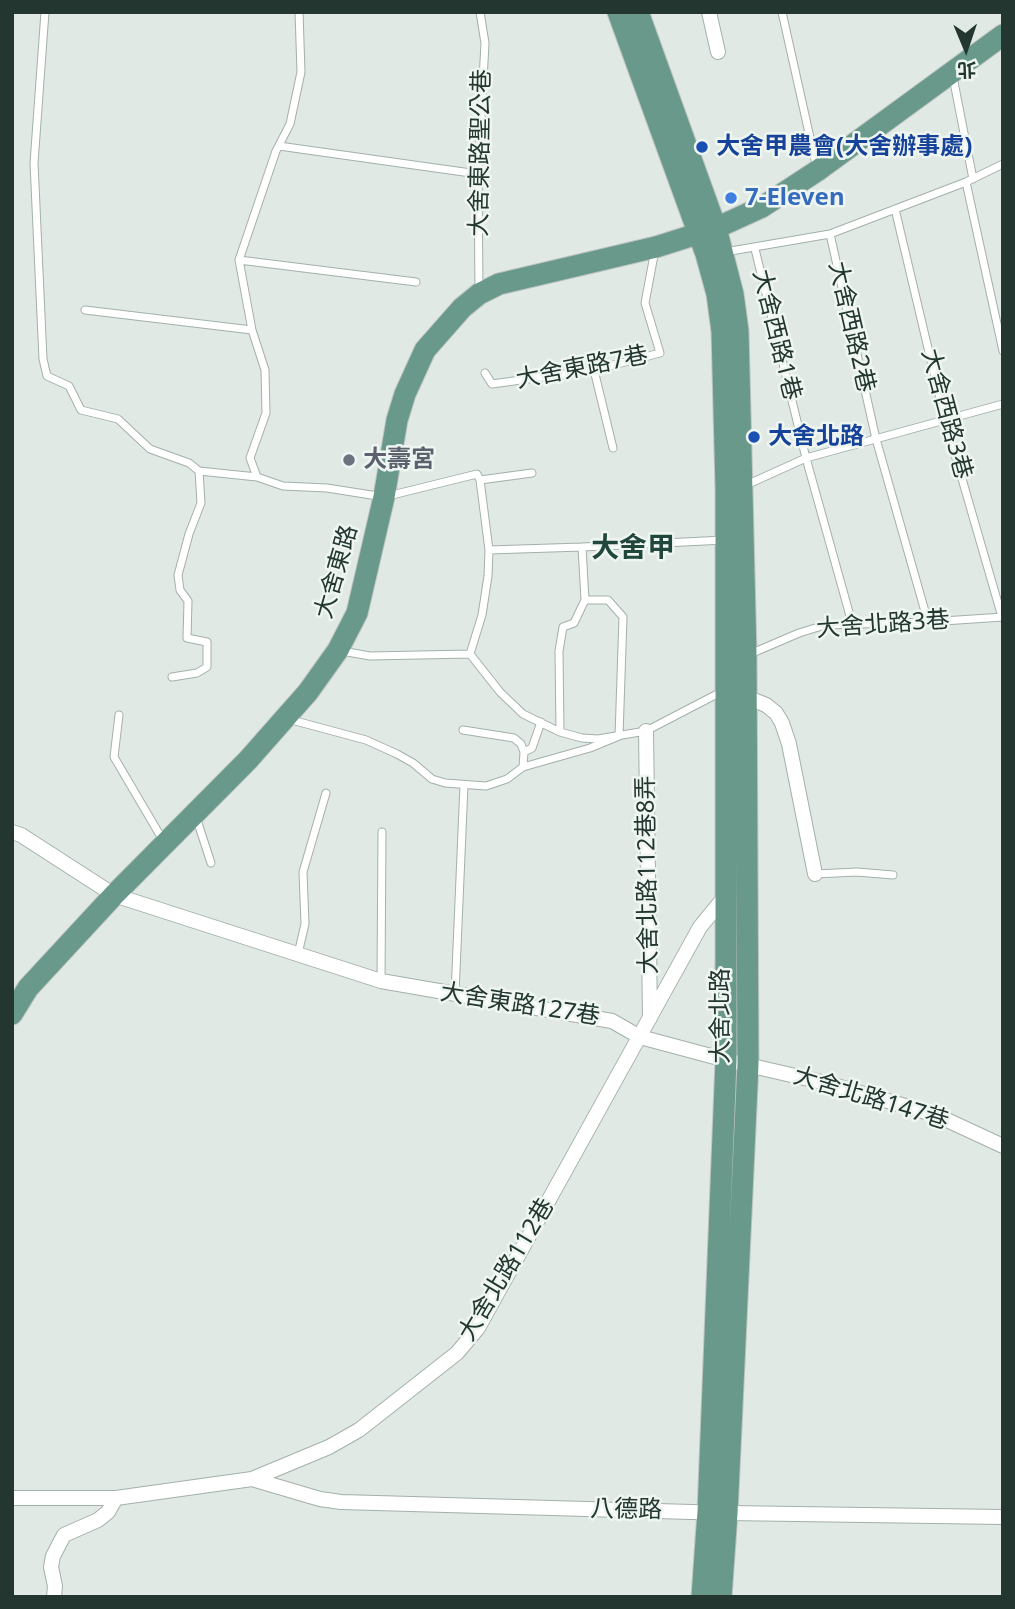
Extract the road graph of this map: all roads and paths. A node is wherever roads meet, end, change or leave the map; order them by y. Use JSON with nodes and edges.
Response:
{"nodes":[{"id":1,"x":46,"y":12,"type":"edge"},
{"id":2,"x":299,"y":12,"type":"edge"},
{"id":3,"x":480,"y":12,"type":"edge"},
{"id":4,"x":618,"y":12,"type":"edge"},
{"id":5,"x":638,"y":12,"type":"edge"},
{"id":6,"x":709,"y":12,"type":"edge"},
{"id":7,"x":782,"y":12,"type":"edge"},
{"id":8,"x":1003,"y":35,"type":"edge"},
{"id":9,"x":718,"y":52,"type":"dead end"},
{"id":10,"x":952,"y":73,"type":"junction"},
{"id":11,"x":279,"y":146,"type":"junction"},
{"id":12,"x":1003,"y":164,"type":"edge"},
{"id":13,"x":817,"y":171,"type":"junction"},
{"id":14,"x":478,"y":174,"type":"junction"},
{"id":15,"x":969,"y":181,"type":"junction"},
{"id":16,"x":895,"y":209,"type":"junction"},
{"id":17,"x":708,"y":231,"type":"junction"},
{"id":18,"x":830,"y":234,"type":"junction"},
{"id":19,"x":656,"y":247,"type":"junction"},
{"id":20,"x":755,"y":249,"type":"junction"},
{"id":21,"x":715,"y":253,"type":"junction"},
{"id":22,"x":239,"y":260,"type":"junction"},
{"id":23,"x":416,"y":282,"type":"dead end"},
{"id":24,"x":480,"y":294,"type":"junction"},
{"id":25,"x":85,"y":310,"type":"dead end"},
{"id":26,"x":252,"y":330,"type":"junction"},
{"id":27,"x":1003,"y":351,"type":"edge"},
{"id":28,"x":594,"y":370,"type":"junction"},
{"id":29,"x":485,"y":373,"type":"dead end"},
{"id":30,"x":1003,"y":404,"type":"edge"},
{"id":31,"x":945,"y":420,"type":"junction"},
{"id":32,"x":876,"y":439,"type":"junction"},
{"id":33,"x":613,"y":448,"type":"dead end"},
{"id":34,"x":806,"y":458,"type":"junction"},
{"id":35,"x":200,"y":471,"type":"junction"},
{"id":36,"x":532,"y":473,"type":"dead end"},
{"id":37,"x":257,"y":477,"type":"junction"},
{"id":38,"x":480,"y":480,"type":"junction"},
{"id":39,"x":734,"y":487,"type":"junction"},
{"id":40,"x":384,"y":497,"type":"junction"},
{"id":41,"x":735,"y":540,"type":"junction"},
{"id":42,"x":582,"y":547,"type":"junction"},
{"id":43,"x":489,"y":550,"type":"junction"},
{"id":44,"x":585,"y":600,"type":"junction"},
{"id":45,"x":1002,"y":617,"type":"edge"},
{"id":46,"x":928,"y":622,"type":"junction"},
{"id":47,"x":852,"y":623,"type":"junction"},
{"id":48,"x":338,"y":650,"type":"junction"},
{"id":49,"x":470,"y":654,"type":"junction"},
{"id":50,"x":736,"y":656,"type":"junction"},
{"id":51,"x":172,"y":677,"type":"dead end"},
{"id":52,"x":736,"y":693,"type":"junction"},
{"id":53,"x":120,"y":715,"type":"dead end"},
{"id":54,"x":284,"y":718,"type":"junction"},
{"id":55,"x":541,"y":722,"type":"junction"},
{"id":56,"x":463,"y":730,"type":"dead end"},
{"id":57,"x":646,"y":731,"type":"junction"},
{"id":58,"x":560,"y":732,"type":"junction"},
{"id":59,"x":618,"y":736,"type":"junction"},
{"id":60,"x":524,"y":752,"type":"junction"},
{"id":61,"x":523,"y":767,"type":"junction"},
{"id":62,"x":464,"y":785,"type":"junction"},
{"id":63,"x":326,"y":793,"type":"dead end"},
{"id":64,"x":195,"y":813,"type":"junction"},
{"id":65,"x":12,"y":832,"type":"edge"},
{"id":66,"x":382,"y":832,"type":"dead end"},
{"id":67,"x":165,"y":843,"type":"junction"},
{"id":68,"x":211,"y":863,"type":"dead end"},
{"id":69,"x":816,"y":874,"type":"joint"},
{"id":70,"x":893,"y":876,"type":"dead end"},
{"id":71,"x":114,"y":895,"type":"junction"},
{"id":72,"x":736,"y":895,"type":"junction"},
{"id":73,"x":298,"y":954,"type":"junction"},
{"id":74,"x":381,"y":981,"type":"junction"},
{"id":75,"x":455,"y":995,"type":"junction"},
{"id":76,"x":12,"y":1014,"type":"edge"},
{"id":77,"x":650,"y":1019,"type":"junction"},
{"id":78,"x":640,"y":1037,"type":"junction"},
{"id":79,"x":737,"y":1062,"type":"junction"},
{"id":80,"x":1003,"y":1146,"type":"edge"},
{"id":81,"x":252,"y":1479,"type":"junction"},
{"id":82,"x":12,"y":1498,"type":"edge"},
{"id":83,"x":116,"y":1498,"type":"junction"},
{"id":84,"x":718,"y":1512,"type":"junction"},
{"id":85,"x":1003,"y":1517,"type":"edge"},
{"id":86,"x":54,"y":1597,"type":"edge"},
{"id":87,"x":702,"y":1597,"type":"edge"},
{"id":88,"x":721,"y":1597,"type":"edge"}],
"edges":[{"from":1,"to":35,"type":"lane"},
{"from":2,"to":11,"type":"lane"},
{"from":3,"to":14,"type":"lane","name":"大舍東路聖公巷"},
{"from":4,"to":17,"type":"main road"},
{"from":5,"to":17,"type":"main road"},
{"from":6,"to":9,"type":"street"},
{"from":7,"to":13,"type":"lane"},
{"from":8,"to":10,"type":"main road","name":"大舍東路"},
{"from":10,"to":13,"type":"main road","name":"大舍東路"},
{"from":10,"to":15,"type":"lane"},
{"from":11,"to":14,"type":"lane"},
{"from":11,"to":22,"type":"lane"},
{"from":12,"to":15,"type":"lane"},
{"from":13,"to":17,"type":"main road","name":"大舍東路"},
{"from":14,"to":24,"type":"lane","name":"大舍東路聖公巷"},
{"from":15,"to":16,"type":"lane"},
{"from":15,"to":27,"type":"lane"},
{"from":16,"to":18,"type":"lane"},
{"from":16,"to":31,"type":"lane","name":"大舍西路3巷"},
{"from":17,"to":19,"type":"main road","name":"大舍東路"},
{"from":17,"to":21,"type":"main road","name":"大舍北路"},
{"from":18,"to":20,"type":"lane"},
{"from":18,"to":32,"type":"lane","name":"大舍西路2巷"},
{"from":19,"to":24,"type":"main road","name":"大舍東路"},
{"from":19,"to":28,"type":"lane","name":"大舍東路7巷"},
{"from":20,"to":21,"type":"lane"},
{"from":20,"to":34,"type":"lane","name":"大舍西路1巷"},
{"from":21,"to":39,"type":"main road","name":"大舍北路"},
{"from":22,"to":23,"type":"lane"},
{"from":22,"to":26,"type":"lane"},
{"from":24,"to":40,"type":"main road","name":"大舍東路"},
{"from":25,"to":26,"type":"lane"},
{"from":26,"to":37,"type":"lane"},
{"from":28,"to":29,"type":"lane","name":"大舍東路7巷"},
{"from":28,"to":33,"type":"lane"},
{"from":30,"to":31,"type":"lane"},
{"from":31,"to":32,"type":"lane"},
{"from":31,"to":45,"type":"lane","name":"大舍西路3巷"},
{"from":32,"to":34,"type":"lane"},
{"from":32,"to":46,"type":"lane","name":"大舍西路2巷"},
{"from":34,"to":39,"type":"lane"},
{"from":34,"to":47,"type":"lane","name":"大舍西路1巷"},
{"from":35,"to":37,"type":"lane"},
{"from":35,"to":51,"type":"lane"},
{"from":36,"to":38,"type":"lane"},
{"from":37,"to":40,"type":"lane"},
{"from":38,"to":40,"type":"lane"},
{"from":38,"to":43,"type":"lane"},
{"from":39,"to":41,"type":"main road","name":"大舍北路"},
{"from":40,"to":48,"type":"main road","name":"大舍東路"},
{"from":41,"to":42,"type":"lane"},
{"from":41,"to":50,"type":"main road","name":"大舍北路"},
{"from":42,"to":43,"type":"lane"},
{"from":42,"to":44,"type":"lane"},
{"from":43,"to":49,"type":"lane"},
{"from":44,"to":58,"type":"lane"},
{"from":44,"to":59,"type":"lane"},
{"from":45,"to":46,"type":"lane","name":"大舍北路3巷"},
{"from":46,"to":47,"type":"lane","name":"大舍北路3巷"},
{"from":47,"to":50,"type":"lane","name":"大舍北路3巷"},
{"from":48,"to":49,"type":"lane"},
{"from":48,"to":54,"type":"main road","name":"大舍東路"},
{"from":49,"to":55,"type":"lane"},
{"from":50,"to":52,"type":"main road","name":"大舍北路"},
{"from":52,"to":57,"type":"lane"},
{"from":52,"to":69,"type":"street"},
{"from":52,"to":72,"type":"main road","name":"大舍北路"},
{"from":53,"to":67,"type":"lane"},
{"from":54,"to":62,"type":"lane"},
{"from":54,"to":64,"type":"main road","name":"大舍東路"},
{"from":55,"to":58,"type":"lane"},
{"from":55,"to":60,"type":"lane"},
{"from":56,"to":60,"type":"lane"},
{"from":57,"to":59,"type":"lane"},
{"from":57,"to":77,"type":"street","name":"大舍北路112巷8弄"},
{"from":58,"to":59,"type":"lane"},
{"from":59,"to":61,"type":"lane"},
{"from":60,"to":61,"type":"lane"},
{"from":61,"to":62,"type":"lane"},
{"from":62,"to":75,"type":"lane"},
{"from":63,"to":73,"type":"lane"},
{"from":64,"to":67,"type":"main road","name":"大舍東路"},
{"from":64,"to":68,"type":"lane"},
{"from":65,"to":71,"type":"street","name":"大舍東路127巷"},
{"from":66,"to":74,"type":"lane"},
{"from":67,"to":71,"type":"main road","name":"大舍東路"},
{"from":69,"to":70,"type":"lane"},
{"from":71,"to":73,"type":"street","name":"大舍東路127巷"},
{"from":71,"to":76,"type":"main road","name":"大舍東路"},
{"from":72,"to":77,"type":"street","name":"大舍北路112巷"},
{"from":72,"to":79,"type":"main road","name":"大舍北路"},
{"from":73,"to":74,"type":"street","name":"大舍東路127巷"},
{"from":74,"to":75,"type":"street","name":"大舍東路127巷"},
{"from":75,"to":78,"type":"street","name":"大舍東路127巷"},
{"from":77,"to":78,"type":"street","name":"大舍北路112巷"},
{"from":78,"to":79,"type":"street","name":"大舍東路127巷"},
{"from":78,"to":81,"type":"street","name":"大舍北路112巷"},
{"from":79,"to":80,"type":"street","name":"大舍北路147巷"},
{"from":79,"to":84,"type":"main road","name":"大舍北路"},
{"from":81,"to":83,"type":"street","name":"大舍北路112巷"},
{"from":81,"to":84,"type":"street","name":"八德路"},
{"from":82,"to":83,"type":"street","name":"大舍北路112巷"},
{"from":83,"to":86,"type":"street"},
{"from":84,"to":85,"type":"street","name":"八德路"},
{"from":84,"to":87,"type":"main road"},
{"from":84,"to":88,"type":"main road"}]}
